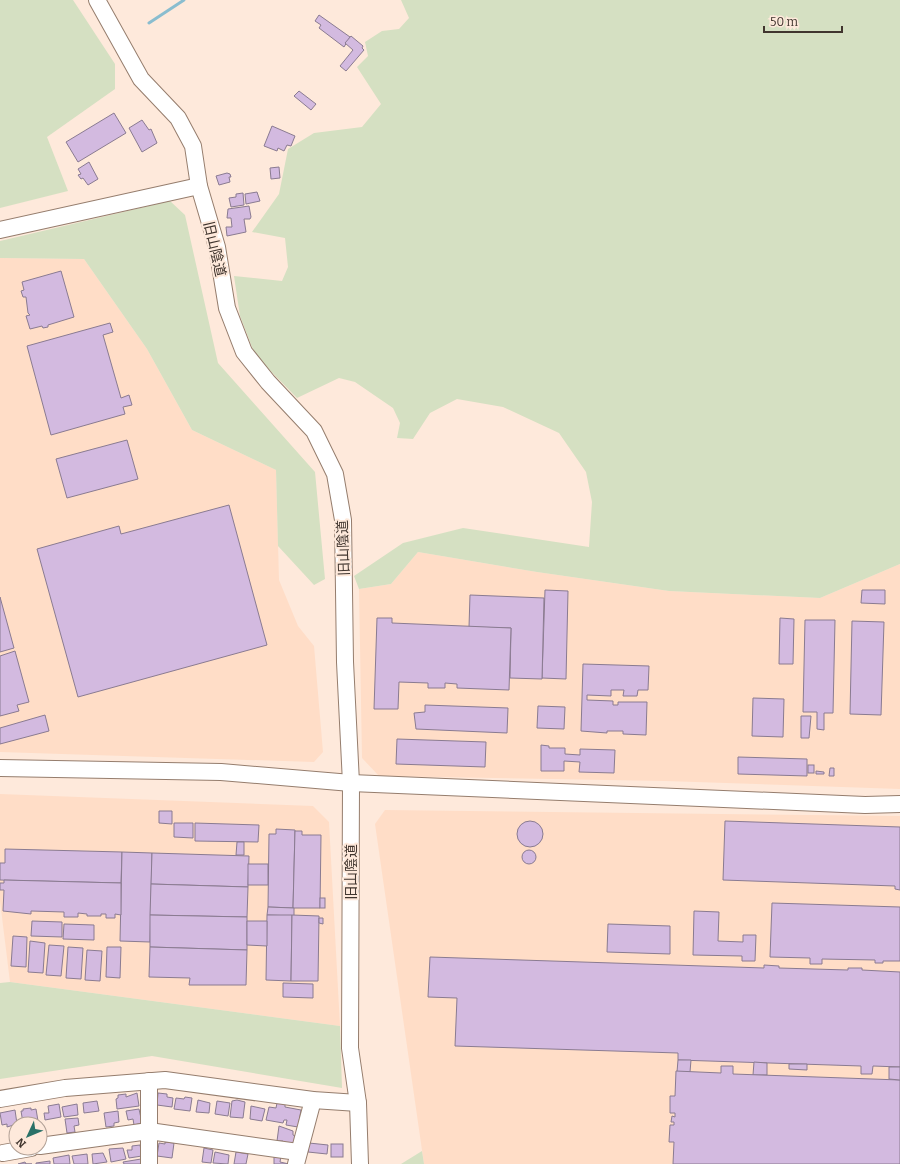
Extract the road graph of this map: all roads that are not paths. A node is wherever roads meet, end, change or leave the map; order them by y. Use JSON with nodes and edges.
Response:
{"nodes":[{"id":1,"x":98,"y":0,"type":"edge"},
{"id":2,"x":199,"y":186,"type":"junction"},
{"id":3,"x":0,"y":230,"type":"edge"},
{"id":4,"x":0,"y":768,"type":"edge"},
{"id":5,"x":351,"y":782,"type":"junction"},
{"id":6,"x":900,"y":804,"type":"edge"},
{"id":7,"x":149,"y":1080,"type":"junction"},
{"id":8,"x":0,"y":1099,"type":"edge"},
{"id":9,"x":313,"y":1100,"type":"junction"},
{"id":10,"x":358,"y":1103,"type":"junction"},
{"id":11,"x":149,"y":1131,"type":"junction"},
{"id":12,"x":48,"y":1145,"type":"edge"},
{"id":13,"x":297,"y":1158,"type":"edge"},
{"id":14,"x":149,"y":1164,"type":"edge"},
{"id":15,"x":360,"y":1164,"type":"edge"}],
"edges":[{"from":1,"to":2,"type":"street","name":"旧山陰道"},
{"from":2,"to":3,"type":"street"},
{"from":2,"to":5,"type":"street","name":"旧山陰道"},
{"from":4,"to":5,"type":"street"},
{"from":5,"to":6,"type":"street"},
{"from":5,"to":10,"type":"street","name":"旧山陰道"},
{"from":7,"to":8,"type":"street"},
{"from":7,"to":9,"type":"street"},
{"from":7,"to":11,"type":"street"},
{"from":9,"to":10,"type":"street"},
{"from":9,"to":13,"type":"street"},
{"from":10,"to":15,"type":"street","name":"旧山陰道"},
{"from":11,"to":12,"type":"street"},
{"from":11,"to":13,"type":"street"},
{"from":11,"to":14,"type":"street"}]}
